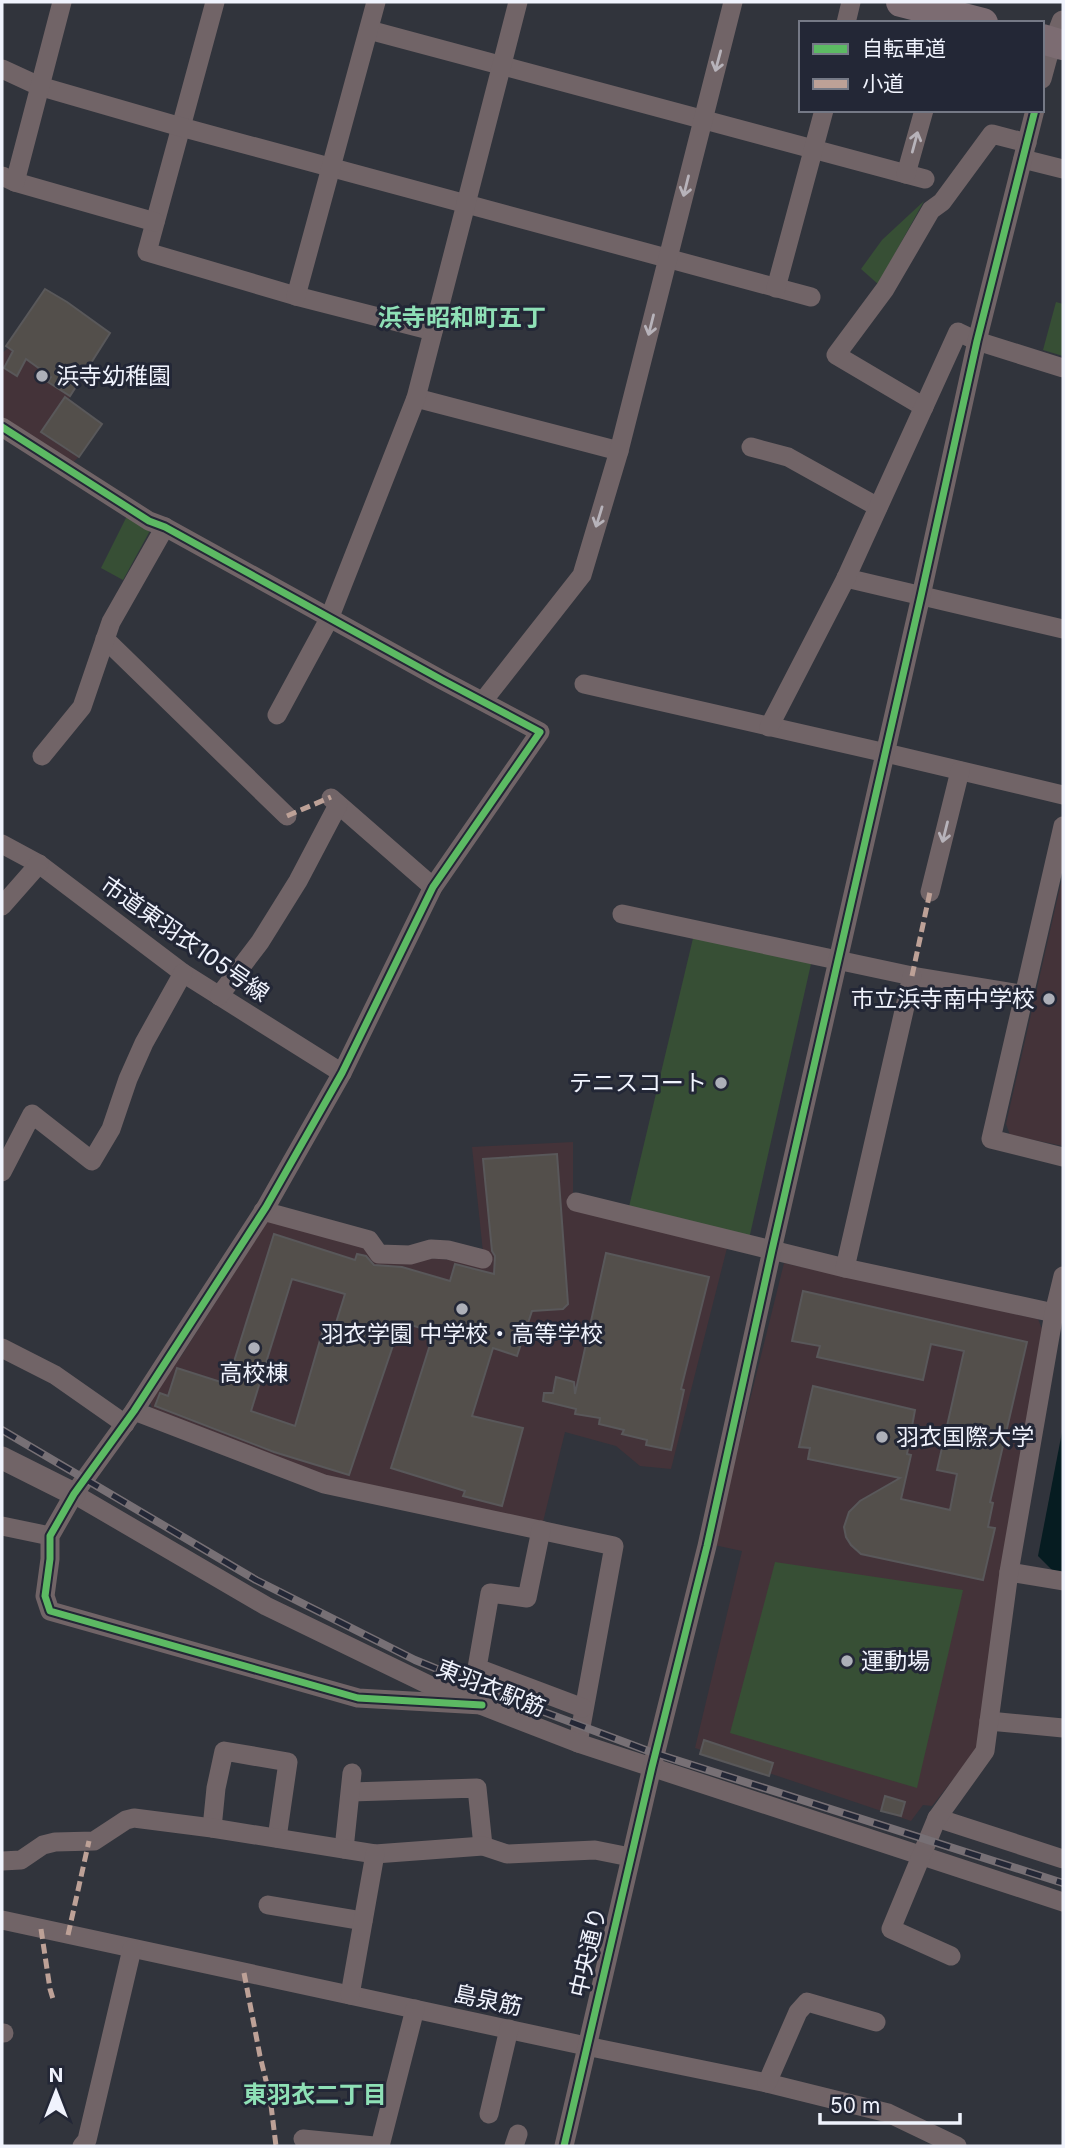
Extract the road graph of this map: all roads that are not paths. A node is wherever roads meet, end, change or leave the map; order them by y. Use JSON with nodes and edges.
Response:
{"nodes":[{"id":1,"x":62,"y":2,"type":"edge"},
{"id":2,"x":215,"y":2,"type":"edge"},
{"id":3,"x":376,"y":2,"type":"edge"},
{"id":4,"x":518,"y":2,"type":"edge"},
{"id":5,"x":733,"y":2,"type":"edge"},
{"id":6,"x":851,"y":2,"type":"edge"},
{"id":7,"x":901,"y":2,"type":"edge"},
{"id":8,"x":950,"y":13,"type":"edge"},
{"id":9,"x":846,"y":21,"type":"edge"},
{"id":10,"x":976,"y":21,"type":"edge"},
{"id":11,"x":369,"y":30,"type":"junction"},
{"id":12,"x":1056,"y":37,"type":"edge"},
{"id":13,"x":501,"y":66,"type":"junction"},
{"id":14,"x":2,"y":69,"type":"edge"},
{"id":15,"x":1044,"y":72,"type":"edge"},
{"id":16,"x":39,"y":86,"type":"junction"},
{"id":17,"x":824,"y":112,"type":"edge"},
{"id":18,"x":924,"y":112,"type":"edge"},
{"id":19,"x":1035,"y":112,"type":"edge"},
{"id":20,"x":702,"y":120,"type":"junction"},
{"id":21,"x":181,"y":127,"type":"junction"},
{"id":22,"x":814,"y":150,"type":"junction"},
{"id":23,"x":1025,"y":151,"type":"junction"},
{"id":24,"x":332,"y":167,"type":"junction"},
{"id":25,"x":1063,"y":169,"type":"edge"},
{"id":26,"x":8,"y":179,"type":"edge"},
{"id":27,"x":465,"y":205,"type":"junction"},
{"id":28,"x":155,"y":222,"type":"junction"},
{"id":29,"x":668,"y":259,"type":"junction"},
{"id":30,"x":776,"y":288,"type":"junction"},
{"id":31,"x":296,"y":296,"type":"junction"},
{"id":32,"x":811,"y":297,"type":"dead end"},
{"id":33,"x":433,"y":331,"type":"junction"},
{"id":34,"x":977,"y":341,"type":"junction"},
{"id":35,"x":1063,"y":368,"type":"edge"},
{"id":36,"x":416,"y":398,"type":"junction"},
{"id":37,"x":924,"y":408,"type":"junction"},
{"id":38,"x":2,"y":427,"type":"edge"},
{"id":39,"x":751,"y":447,"type":"dead end"},
{"id":40,"x":619,"y":451,"type":"junction"},
{"id":41,"x":878,"y":507,"type":"junction"},
{"id":42,"x":165,"y":527,"type":"junction"},
{"id":43,"x":845,"y":578,"type":"junction"},
{"id":44,"x":921,"y":596,"type":"junction"},
{"id":45,"x":329,"y":619,"type":"junction"},
{"id":46,"x":1063,"y":629,"type":"edge"},
{"id":47,"x":105,"y":639,"type":"junction"},
{"id":48,"x":584,"y":684,"type":"dead end"},
{"id":49,"x":483,"y":701,"type":"junction"},
{"id":50,"x":277,"y":715,"type":"dead end"},
{"id":51,"x":769,"y":727,"type":"junction"},
{"id":52,"x":886,"y":753,"type":"junction"},
{"id":53,"x":42,"y":756,"type":"dead end"},
{"id":54,"x":960,"y":771,"type":"junction"},
{"id":55,"x":1063,"y":795,"type":"edge"},
{"id":56,"x":287,"y":816,"type":"dead end"},
{"id":57,"x":1063,"y":826,"type":"edge"},
{"id":58,"x":2,"y":844,"type":"edge"},
{"id":59,"x":38,"y":864,"type":"junction"},
{"id":60,"x":433,"y":887,"type":"junction"},
{"id":61,"x":930,"y":892,"type":"dead end"},
{"id":62,"x":2,"y":906,"type":"edge"},
{"id":63,"x":622,"y":914,"type":"dead end"},
{"id":64,"x":838,"y":960,"type":"junction"},
{"id":65,"x":183,"y":973,"type":"junction"},
{"id":66,"x":912,"y":976,"type":"junction"},
{"id":67,"x":1026,"y":995,"type":"junction"},
{"id":68,"x":219,"y":996,"type":"junction"},
{"id":69,"x":342,"y":1073,"type":"junction"},
{"id":70,"x":1063,"y":1157,"type":"edge"},
{"id":71,"x":2,"y":1172,"type":"edge"},
{"id":72,"x":576,"y":1202,"type":"dead end"},
{"id":73,"x":263,"y":1211,"type":"junction"},
{"id":74,"x":772,"y":1250,"type":"junction"},
{"id":75,"x":483,"y":1259,"type":"dead end"},
{"id":76,"x":845,"y":1268,"type":"junction"},
{"id":77,"x":1063,"y":1276,"type":"edge"},
{"id":78,"x":1054,"y":1313,"type":"junction"},
{"id":79,"x":2,"y":1348,"type":"edge"},
{"id":80,"x":130,"y":1418,"type":"junction"},
{"id":81,"x":2,"y":1458,"type":"edge"},
{"id":82,"x":74,"y":1494,"type":"junction"},
{"id":83,"x":2,"y":1527,"type":"edge"},
{"id":84,"x":541,"y":1530,"type":"junction"},
{"id":85,"x":50,"y":1536,"type":"junction"},
{"id":86,"x":1009,"y":1572,"type":"junction"},
{"id":87,"x":1063,"y":1581,"type":"edge"},
{"id":88,"x":482,"y":1705,"type":"junction"},
{"id":89,"x":583,"y":1709,"type":"junction"},
{"id":90,"x":989,"y":1721,"type":"junction"},
{"id":91,"x":1063,"y":1728,"type":"edge"},
{"id":92,"x":578,"y":1743,"type":"junction"},
{"id":93,"x":652,"y":1767,"type":"junction"},
{"id":94,"x":937,"y":1818,"type":"junction"},
{"id":95,"x":212,"y":1828,"type":"junction"},
{"id":96,"x":277,"y":1838,"type":"junction"},
{"id":97,"x":483,"y":1846,"type":"junction"},
{"id":98,"x":344,"y":1849,"type":"junction"},
{"id":99,"x":375,"y":1854,"type":"junction"},
{"id":100,"x":921,"y":1855,"type":"junction"},
{"id":101,"x":630,"y":1857,"type":"junction"},
{"id":102,"x":1063,"y":1859,"type":"edge"},
{"id":103,"x":2,"y":1861,"type":"edge"},
{"id":104,"x":1063,"y":1902,"type":"edge"},
{"id":105,"x":268,"y":1905,"type":"dead end"},
{"id":106,"x":2,"y":1920,"type":"edge"},
{"id":107,"x":363,"y":1921,"type":"junction"},
{"id":108,"x":132,"y":1950,"type":"junction"},
{"id":109,"x":951,"y":1956,"type":"dead end"},
{"id":110,"x":350,"y":1995,"type":"junction"},
{"id":111,"x":415,"y":2009,"type":"junction"},
{"id":112,"x":876,"y":2022,"type":"dead end"},
{"id":113,"x":509,"y":2029,"type":"junction"},
{"id":114,"x":586,"y":2046,"type":"junction"},
{"id":115,"x":768,"y":2083,"type":"junction"},
{"id":116,"x":489,"y":2114,"type":"dead end"},
{"id":117,"x":303,"y":2138,"type":"dead end"},
{"id":118,"x":89,"y":2144,"type":"edge"},
{"id":119,"x":374,"y":2146,"type":"edge"},
{"id":120,"x":380,"y":2146,"type":"edge"},
{"id":121,"x":564,"y":2146,"type":"edge"},
{"id":122,"x":957,"y":2146,"type":"edge"}],
"edges":[{"from":1,"to":16,"type":"street"},
{"from":2,"to":21,"type":"street"},
{"from":3,"to":11,"type":"street"},
{"from":4,"to":13,"type":"street"},
{"from":5,"to":20,"type":"street","one_way":true},
{"from":6,"to":9,"type":"street"},
{"from":7,"to":8,"type":"main road"},
{"from":8,"to":10,"type":"main road"},
{"from":11,"to":13,"type":"street"},
{"from":11,"to":24,"type":"street"},
{"from":12,"to":15,"type":"street"},
{"from":13,"to":20,"type":"street"},
{"from":13,"to":27,"type":"street"},
{"from":14,"to":16,"type":"street"},
{"from":16,"to":21,"type":"street"},
{"from":16,"to":26,"type":"street"},
{"from":17,"to":22,"type":"street"},
{"from":22,"to":18,"type":"street","one_way":true},
{"from":19,"to":23,"type":"street","name":"中央通り"},
{"from":20,"to":22,"type":"street"},
{"from":20,"to":29,"type":"street","one_way":true},
{"from":21,"to":24,"type":"street"},
{"from":21,"to":28,"type":"street"},
{"from":22,"to":30,"type":"street"},
{"from":23,"to":25,"type":"street"},
{"from":23,"to":34,"type":"street","name":"中央通り"},
{"from":23,"to":37,"type":"street"},
{"from":24,"to":27,"type":"street"},
{"from":24,"to":31,"type":"street"},
{"from":26,"to":28,"type":"street"},
{"from":27,"to":29,"type":"street"},
{"from":27,"to":33,"type":"street"},
{"from":28,"to":31,"type":"street"},
{"from":29,"to":30,"type":"street"},
{"from":29,"to":40,"type":"street","one_way":true},
{"from":30,"to":32,"type":"street"},
{"from":31,"to":33,"type":"street"},
{"from":33,"to":36,"type":"street"},
{"from":34,"to":35,"type":"street"},
{"from":34,"to":37,"type":"street"},
{"from":34,"to":44,"type":"street","name":"中央通り"},
{"from":36,"to":40,"type":"street"},
{"from":36,"to":45,"type":"street"},
{"from":37,"to":41,"type":"street"},
{"from":38,"to":42,"type":"street"},
{"from":39,"to":41,"type":"street"},
{"from":40,"to":49,"type":"street","one_way":true},
{"from":41,"to":43,"type":"street"},
{"from":42,"to":45,"type":"street"},
{"from":42,"to":47,"type":"street"},
{"from":43,"to":44,"type":"street"},
{"from":43,"to":51,"type":"street"},
{"from":44,"to":46,"type":"street"},
{"from":44,"to":52,"type":"street","name":"中央通り"},
{"from":45,"to":49,"type":"street"},
{"from":45,"to":50,"type":"street"},
{"from":47,"to":53,"type":"street"},
{"from":47,"to":56,"type":"street"},
{"from":48,"to":51,"type":"street"},
{"from":49,"to":60,"type":"street"},
{"from":51,"to":52,"type":"street"},
{"from":52,"to":54,"type":"street"},
{"from":52,"to":64,"type":"street","name":"中央通り"},
{"from":54,"to":55,"type":"street"},
{"from":54,"to":61,"type":"street","one_way":true},
{"from":57,"to":67,"type":"street"},
{"from":58,"to":59,"type":"street","name":"市道東羽衣105号線"},
{"from":59,"to":62,"type":"street"},
{"from":59,"to":65,"type":"street","name":"市道東羽衣105号線"},
{"from":60,"to":68,"type":"street"},
{"from":60,"to":69,"type":"street"},
{"from":63,"to":64,"type":"street"},
{"from":64,"to":66,"type":"street"},
{"from":64,"to":74,"type":"street","name":"中央通り"},
{"from":65,"to":68,"type":"street","name":"市道東羽衣105号線"},
{"from":65,"to":71,"type":"street"},
{"from":66,"to":67,"type":"street"},
{"from":66,"to":76,"type":"street"},
{"from":67,"to":70,"type":"street"},
{"from":68,"to":69,"type":"street","name":"市道東羽衣105号線"},
{"from":69,"to":73,"type":"street"},
{"from":72,"to":74,"type":"street"},
{"from":73,"to":75,"type":"street"},
{"from":73,"to":80,"type":"street"},
{"from":74,"to":76,"type":"street"},
{"from":74,"to":93,"type":"street","name":"中央通り"},
{"from":76,"to":78,"type":"street"},
{"from":77,"to":78,"type":"street"},
{"from":78,"to":86,"type":"street"},
{"from":79,"to":80,"type":"street"},
{"from":80,"to":82,"type":"street"},
{"from":80,"to":84,"type":"street"},
{"from":81,"to":82,"type":"street","name":"東羽衣駅筋"},
{"from":82,"to":85,"type":"street"},
{"from":82,"to":88,"type":"street","name":"東羽衣駅筋"},
{"from":83,"to":85,"type":"street"},
{"from":84,"to":89,"type":"street"},
{"from":84,"to":89,"type":"street"},
{"from":85,"to":88,"type":"street"},
{"from":86,"to":87,"type":"street"},
{"from":86,"to":90,"type":"street"},
{"from":88,"to":92,"type":"street","name":"東羽衣駅筋"},
{"from":89,"to":92,"type":"street"},
{"from":90,"to":91,"type":"street"},
{"from":90,"to":94,"type":"street"},
{"from":92,"to":93,"type":"street","name":"東羽衣駅筋"},
{"from":93,"to":100,"type":"street","name":"東羽衣駅筋"},
{"from":93,"to":101,"type":"street","name":"中央通り"},
{"from":94,"to":100,"type":"street"},
{"from":94,"to":102,"type":"street"},
{"from":95,"to":96,"type":"street"},
{"from":95,"to":96,"type":"street"},
{"from":95,"to":103,"type":"street"},
{"from":96,"to":98,"type":"street"},
{"from":97,"to":98,"type":"street"},
{"from":97,"to":99,"type":"street"},
{"from":97,"to":101,"type":"street"},
{"from":98,"to":99,"type":"street"},
{"from":99,"to":107,"type":"street"},
{"from":100,"to":104,"type":"street","name":"東羽衣駅筋"},
{"from":100,"to":109,"type":"street"},
{"from":101,"to":114,"type":"street","name":"中央通り"},
{"from":105,"to":107,"type":"street"},
{"from":106,"to":108,"type":"street","name":"島泉筋"},
{"from":107,"to":110,"type":"street"},
{"from":108,"to":110,"type":"street","name":"島泉筋"},
{"from":108,"to":118,"type":"street"},
{"from":110,"to":111,"type":"street","name":"島泉筋"},
{"from":111,"to":113,"type":"street","name":"島泉筋"},
{"from":111,"to":120,"type":"street"},
{"from":112,"to":115,"type":"street"},
{"from":113,"to":114,"type":"street","name":"島泉筋"},
{"from":113,"to":116,"type":"street"},
{"from":114,"to":115,"type":"street","name":"島泉筋"},
{"from":114,"to":121,"type":"street","name":"中央通り"},
{"from":115,"to":122,"type":"street","name":"島泉筋"},
{"from":117,"to":119,"type":"street"}]}
